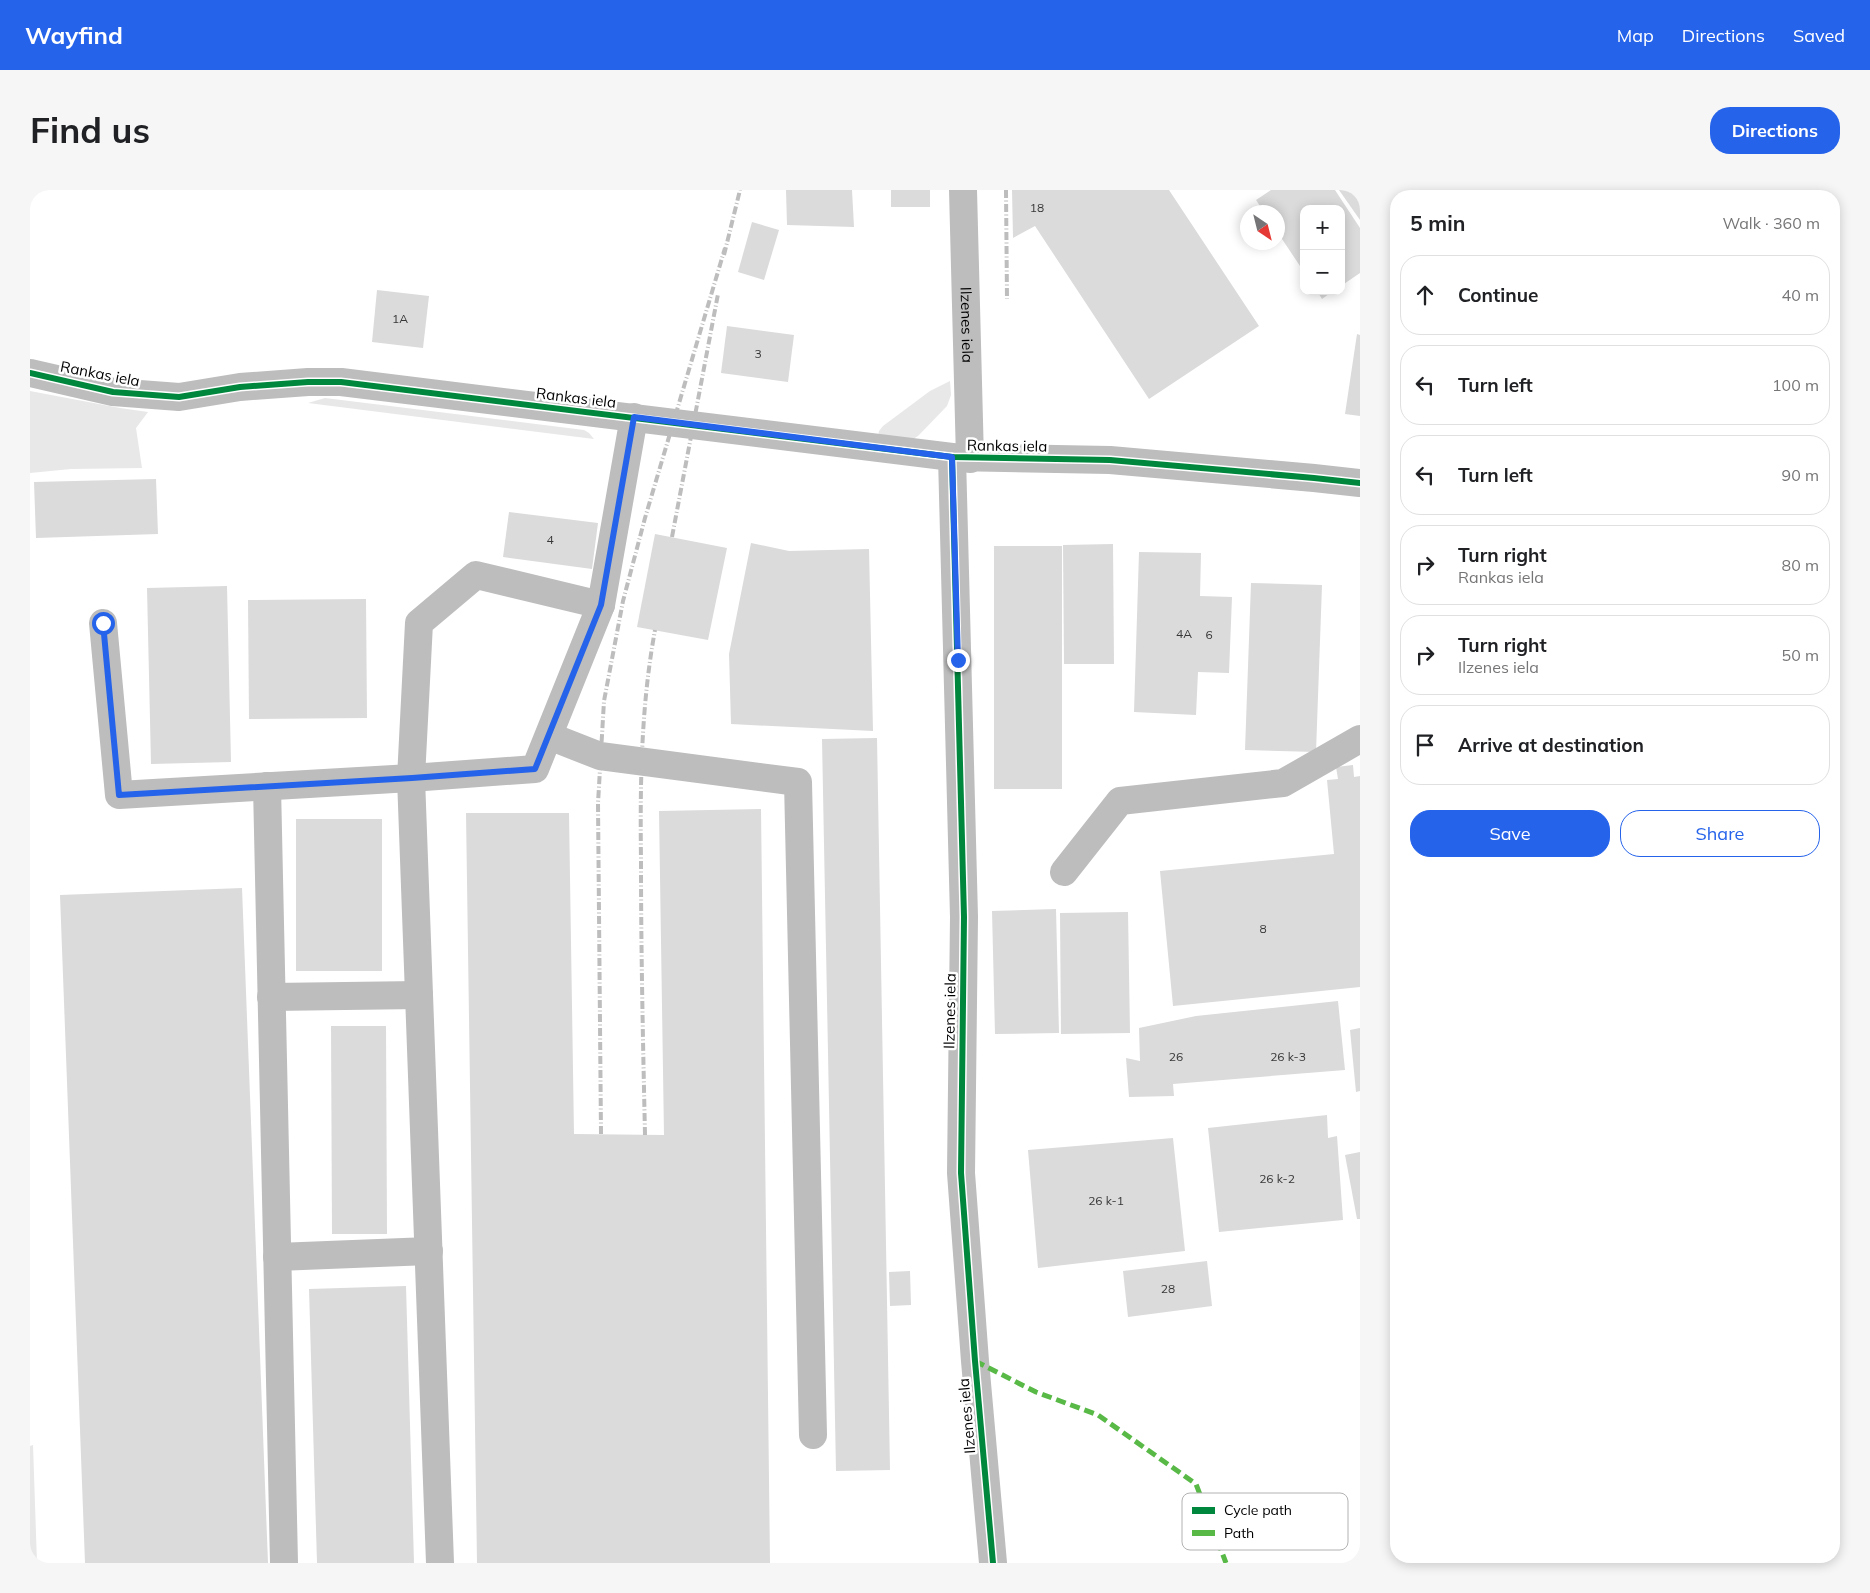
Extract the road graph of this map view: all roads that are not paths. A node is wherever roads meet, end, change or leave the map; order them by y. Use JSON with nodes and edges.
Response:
{"nodes":[{"id":1,"x":963,"y":190,"type":"edge"},
{"id":2,"x":30,"y":373,"type":"edge"},
{"id":3,"x":634,"y":417,"type":"junction"},
{"id":4,"x":961,"y":458,"type":"junction"},
{"id":5,"x":1360,"y":483,"type":"edge"},
{"id":6,"x":601,"y":605,"type":"junction"},
{"id":7,"x":103,"y":623,"type":"dead end"},
{"id":8,"x":549,"y":736,"type":"junction"},
{"id":9,"x":1360,"y":739,"type":"edge"},
{"id":10,"x":412,"y":778,"type":"junction"},
{"id":11,"x":267,"y":786,"type":"junction"},
{"id":12,"x":1064,"y":872,"type":"dead end"},
{"id":13,"x":419,"y":994,"type":"junction"},
{"id":14,"x":271,"y":997,"type":"junction"},
{"id":15,"x":429,"y":1252,"type":"junction"},
{"id":16,"x":277,"y":1257,"type":"junction"},
{"id":17,"x":813,"y":1435,"type":"dead end"},
{"id":18,"x":284,"y":1563,"type":"edge"},
{"id":19,"x":440,"y":1563,"type":"edge"},
{"id":20,"x":993,"y":1563,"type":"edge"}],
"edges":[{"from":1,"to":4,"type":"street","name":"Ilzenes iela"},
{"from":2,"to":3,"type":"street","name":"Rankas iela"},
{"from":3,"to":4,"type":"street","name":"Rankas iela"},
{"from":3,"to":6,"type":"street"},
{"from":4,"to":5,"type":"street","name":"Rankas iela"},
{"from":4,"to":20,"type":"street","name":"Ilzenes iela"},
{"from":6,"to":8,"type":"street"},
{"from":6,"to":10,"type":"street"},
{"from":7,"to":11,"type":"street"},
{"from":8,"to":10,"type":"street"},
{"from":8,"to":17,"type":"street"},
{"from":9,"to":12,"type":"street"},
{"from":10,"to":11,"type":"street"},
{"from":10,"to":13,"type":"street"},
{"from":11,"to":14,"type":"street"},
{"from":13,"to":14,"type":"street"},
{"from":13,"to":15,"type":"street"},
{"from":14,"to":16,"type":"street"},
{"from":15,"to":16,"type":"street"},
{"from":15,"to":19,"type":"street"},
{"from":16,"to":18,"type":"street"}]}
